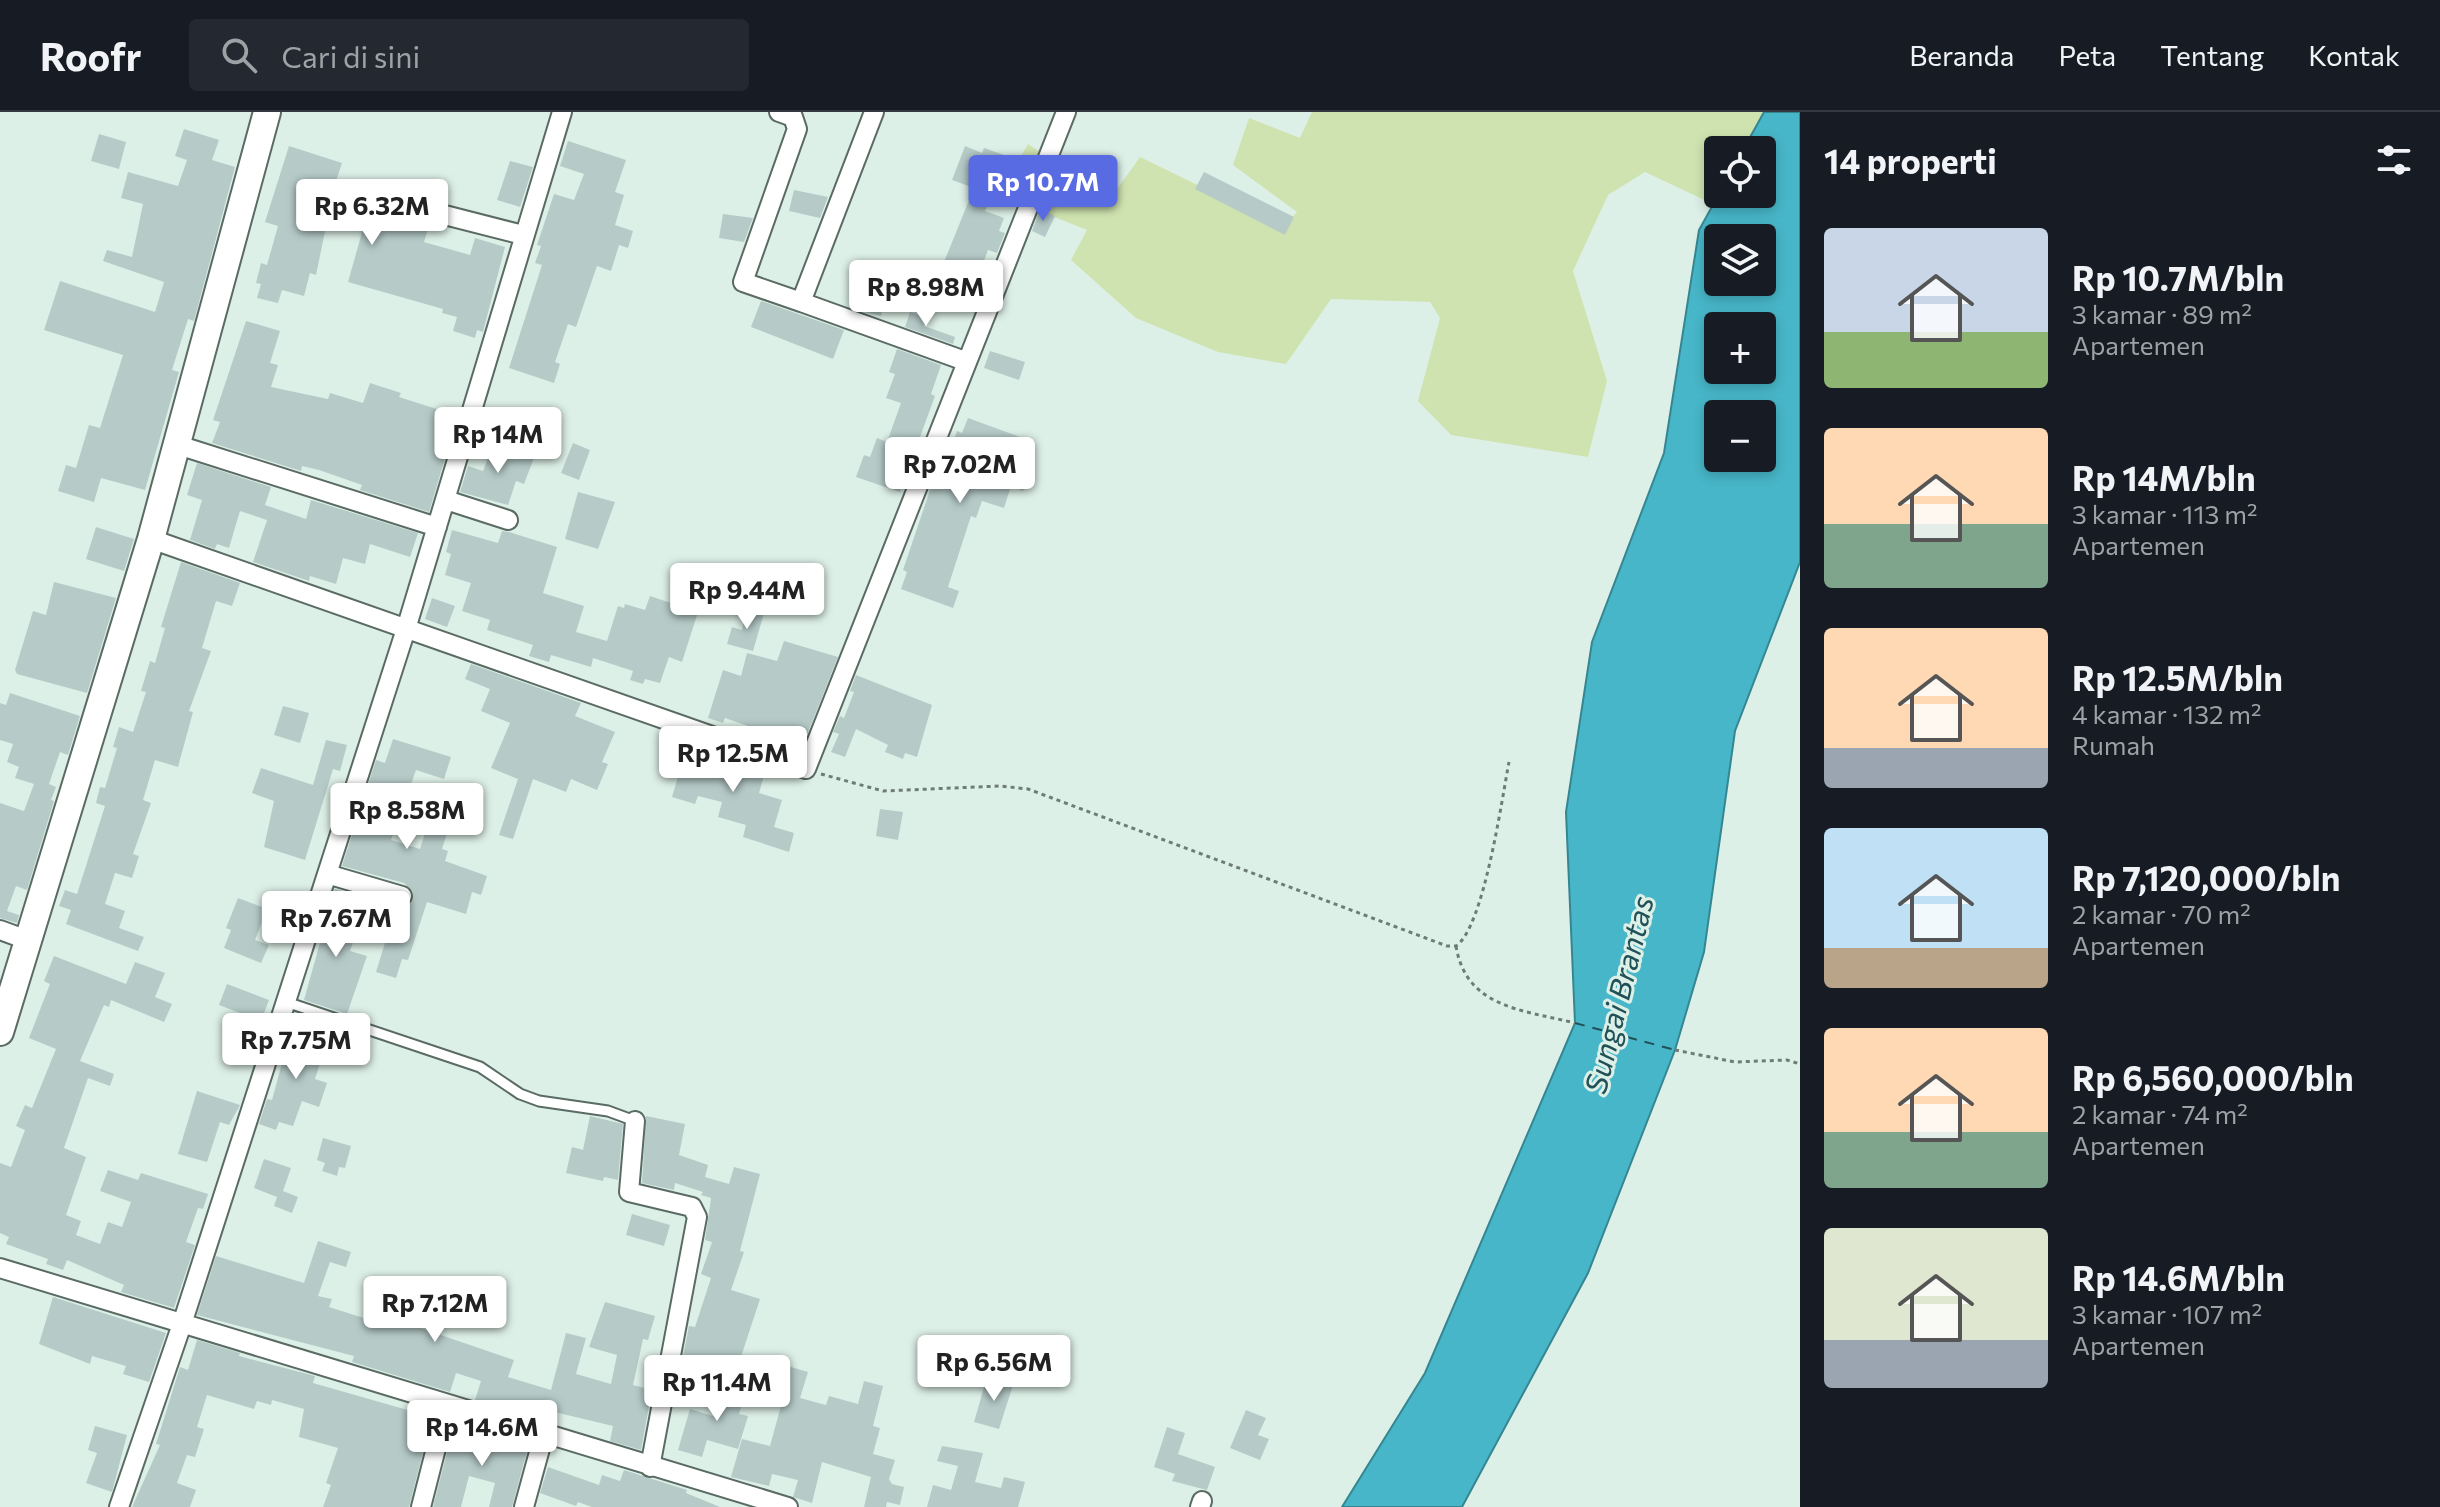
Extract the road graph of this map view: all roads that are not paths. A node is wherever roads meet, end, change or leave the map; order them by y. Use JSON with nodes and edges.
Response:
{"nodes":[{"id":1,"x":267,"y":112,"type":"edge"},
{"id":2,"x":562,"y":112,"type":"edge"},
{"id":3,"x":779,"y":112,"type":"edge"},
{"id":4,"x":874,"y":112,"type":"edge"},
{"id":5,"x":1066,"y":112,"type":"edge"},
{"id":6,"x":425,"y":210,"type":"dead end"},
{"id":7,"x":523,"y":235,"type":"junction"},
{"id":8,"x":801,"y":302,"type":"junction"},
{"id":9,"x":965,"y":361,"type":"junction"},
{"id":10,"x":178,"y":445,"type":"junction"},
{"id":11,"x":446,"y":500,"type":"junction"},
{"id":12,"x":508,"y":520,"type":"dead end"},
{"id":13,"x":437,"y":527,"type":"junction"},
{"id":14,"x":151,"y":539,"type":"junction"},
{"id":15,"x":406,"y":629,"type":"junction"},
{"id":16,"x":327,"y":874,"type":"junction"},
{"id":17,"x":402,"y":896,"type":"dead end"},
{"id":18,"x":0,"y":930,"type":"edge"},
{"id":19,"x":30,"y":941,"type":"junction"},
{"id":20,"x":286,"y":1002,"type":"junction"},
{"id":21,"x":0,"y":1032,"type":"edge"},
{"id":22,"x":635,"y":1121,"type":"joint"},
{"id":23,"x":0,"y":1268,"type":"edge"},
{"id":24,"x":182,"y":1324,"type":"junction"},
{"id":25,"x":447,"y":1405,"type":"junction"},
{"id":26,"x":544,"y":1434,"type":"junction"},
{"id":27,"x":650,"y":1467,"type":"junction"},
{"id":28,"x":745,"y":1501,"type":"edge"},
{"id":29,"x":119,"y":1507,"type":"edge"},
{"id":30,"x":421,"y":1507,"type":"edge"},
{"id":31,"x":524,"y":1507,"type":"edge"},
{"id":32,"x":788,"y":1507,"type":"edge"}],
"edges":[{"from":1,"to":10,"type":"main road"},
{"from":2,"to":7,"type":"street"},
{"from":3,"to":8,"type":"street"},
{"from":4,"to":8,"type":"street"},
{"from":5,"to":9,"type":"street"},
{"from":6,"to":7,"type":"street"},
{"from":7,"to":11,"type":"street"},
{"from":8,"to":9,"type":"street"},
{"from":9,"to":15,"type":"street"},
{"from":10,"to":13,"type":"street"},
{"from":10,"to":14,"type":"main road"},
{"from":11,"to":12,"type":"street"},
{"from":11,"to":13,"type":"street"},
{"from":13,"to":15,"type":"street"},
{"from":14,"to":15,"type":"street"},
{"from":14,"to":19,"type":"main road"},
{"from":15,"to":16,"type":"street"},
{"from":16,"to":17,"type":"street"},
{"from":16,"to":20,"type":"street"},
{"from":18,"to":19,"type":"street"},
{"from":19,"to":21,"type":"main road"},
{"from":20,"to":22,"type":"lane"},
{"from":20,"to":24,"type":"street"},
{"from":22,"to":27,"type":"street"},
{"from":23,"to":24,"type":"street"},
{"from":24,"to":25,"type":"street"},
{"from":24,"to":29,"type":"street"},
{"from":25,"to":26,"type":"street"},
{"from":25,"to":30,"type":"street"},
{"from":26,"to":27,"type":"street"},
{"from":26,"to":31,"type":"street"},
{"from":27,"to":28,"type":"street"},
{"from":28,"to":32,"type":"street"}]}
